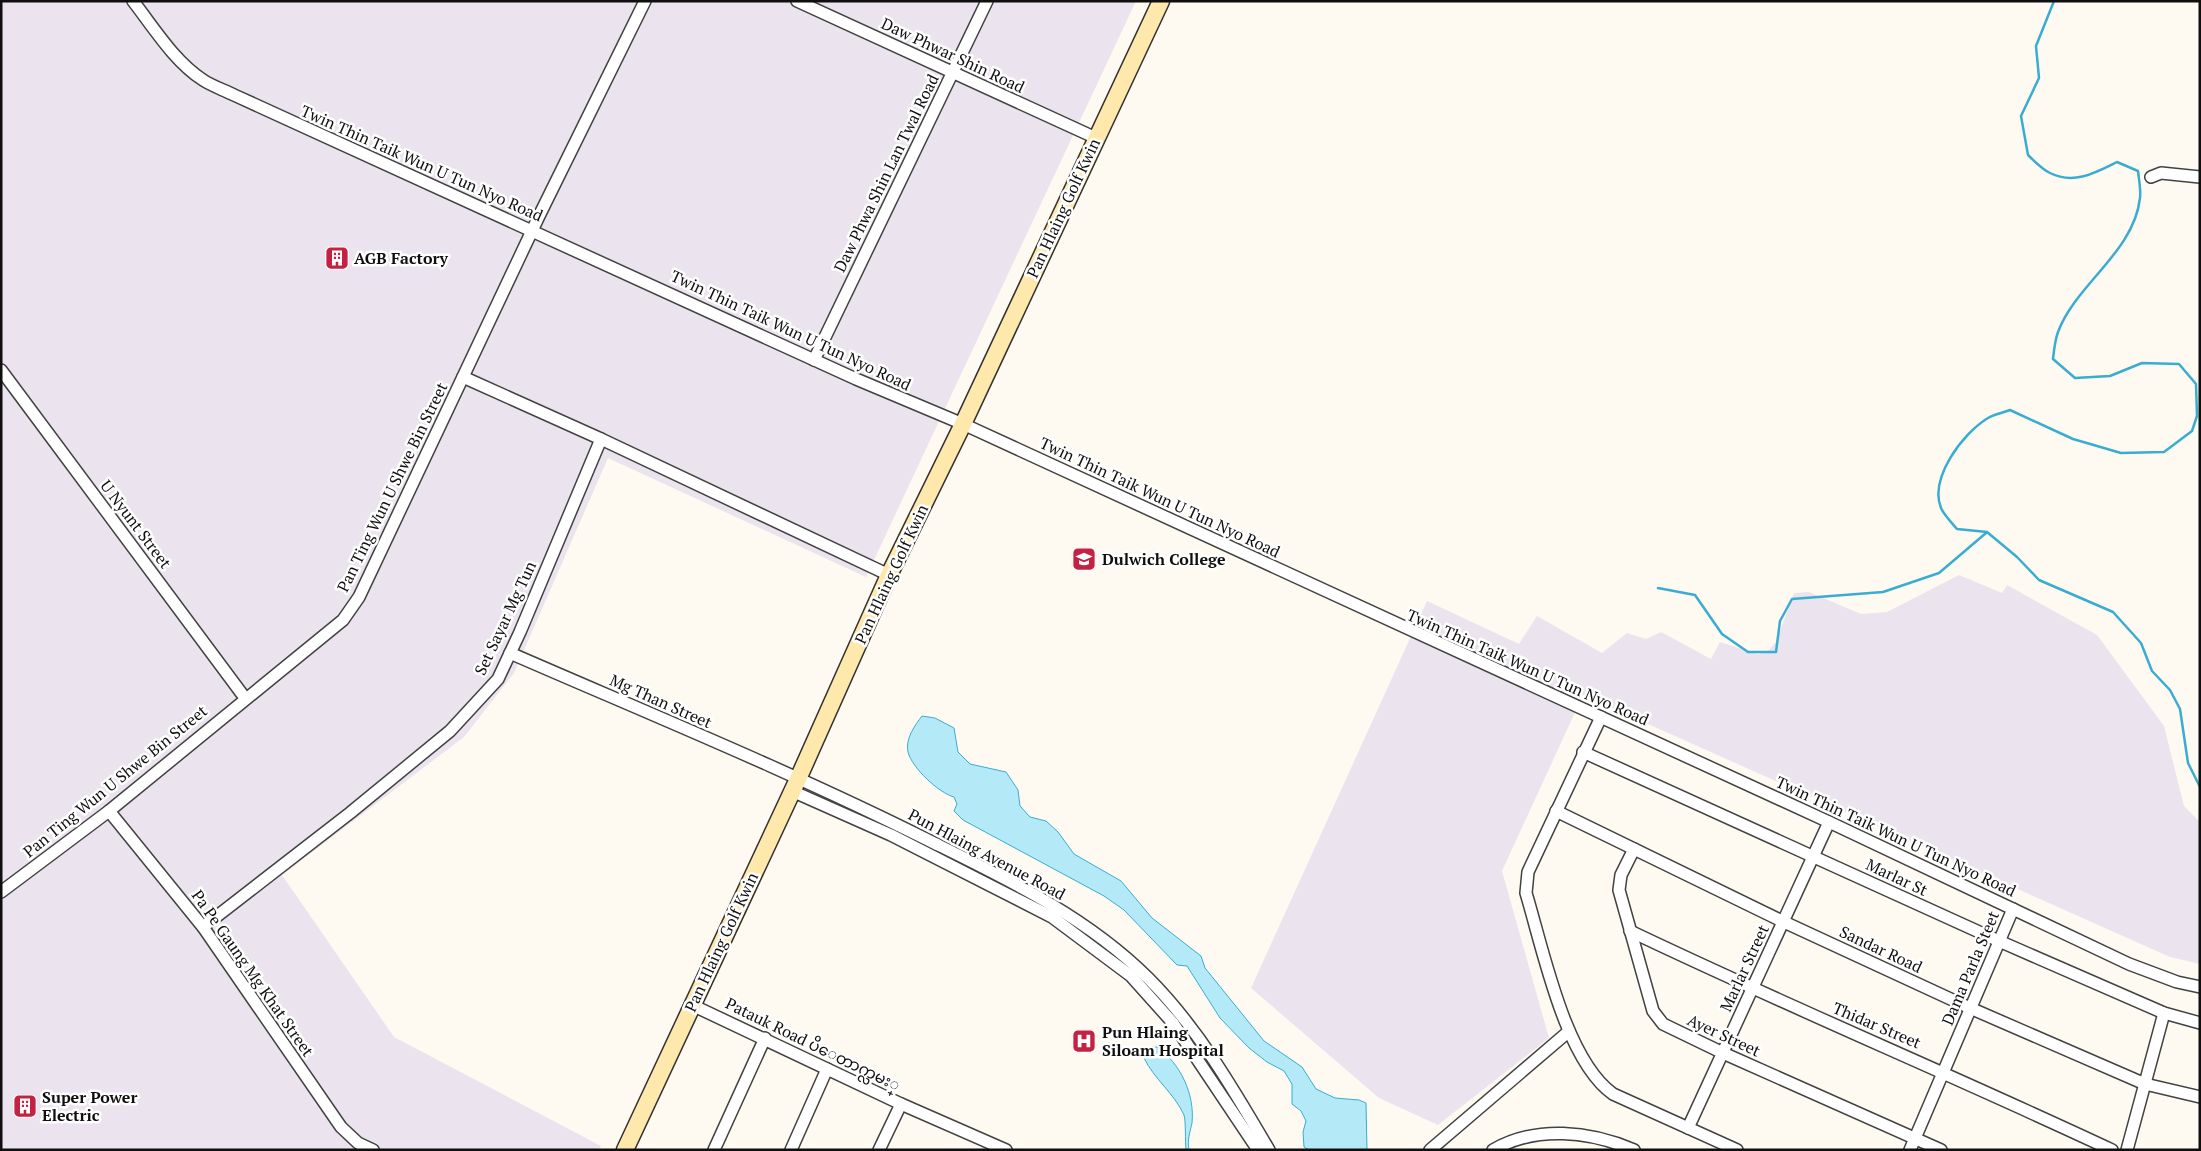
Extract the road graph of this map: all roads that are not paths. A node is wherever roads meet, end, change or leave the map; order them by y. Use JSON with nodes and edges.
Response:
{"nodes":[{"id":1,"x":133,"y":1,"type":"edge"},
{"id":2,"x":645,"y":1,"type":"edge"},
{"id":3,"x":797,"y":1,"type":"edge"},
{"id":4,"x":987,"y":1,"type":"edge"},
{"id":5,"x":1161,"y":1,"type":"edge"},
{"id":6,"x":952,"y":73,"type":"junction"},
{"id":7,"x":1096,"y":138,"type":"junction"},
{"id":8,"x":2151,"y":177,"type":"dead end"},
{"id":9,"x":2200,"y":177,"type":"edge"},
{"id":10,"x":532,"y":230,"type":"junction"},
{"id":11,"x":814,"y":360,"type":"junction"},
{"id":12,"x":1,"y":370,"type":"edge"},
{"id":13,"x":463,"y":377,"type":"junction"},
{"id":14,"x":963,"y":424,"type":"junction"},
{"id":15,"x":601,"y":439,"type":"junction"},
{"id":16,"x":889,"y":575,"type":"junction"},
{"id":17,"x":510,"y":653,"type":"junction"},
{"id":18,"x":245,"y":698,"type":"junction"},
{"id":19,"x":1601,"y":717,"type":"junction"},
{"id":20,"x":1583,"y":752,"type":"junction"},
{"id":21,"x":795,"y":785,"type":"junction"},
{"id":22,"x":109,"y":811,"type":"junction"},
{"id":23,"x":1556,"y":811,"type":"junction"},
{"id":24,"x":1829,"y":822,"type":"junction"},
{"id":25,"x":1634,"y":849,"type":"junction"},
{"id":26,"x":1814,"y":856,"type":"junction"},
{"id":27,"x":1,"y":892,"type":"edge"},
{"id":28,"x":2013,"y":908,"type":"junction"},
{"id":29,"x":1784,"y":922,"type":"junction"},
{"id":30,"x":203,"y":927,"type":"junction"},
{"id":31,"x":1630,"y":931,"type":"junction"},
{"id":32,"x":1999,"y":941,"type":"junction"},
{"id":33,"x":2200,"y":987,"type":"edge"},
{"id":34,"x":1752,"y":989,"type":"junction"},
{"id":35,"x":692,"y":1004,"type":"junction"},
{"id":36,"x":1970,"y":1008,"type":"junction"},
{"id":37,"x":2164,"y":1014,"type":"junction"},
{"id":38,"x":2200,"y":1023,"type":"edge"},
{"id":39,"x":1568,"y":1032,"type":"junction"},
{"id":40,"x":765,"y":1038,"type":"junction"},
{"id":41,"x":1723,"y":1053,"type":"junction"},
{"id":42,"x":827,"y":1069,"type":"junction"},
{"id":43,"x":1943,"y":1071,"type":"junction"},
{"id":44,"x":2145,"y":1084,"type":"junction"},
{"id":45,"x":2200,"y":1097,"type":"edge"},
{"id":46,"x":901,"y":1104,"type":"junction"},
{"id":47,"x":1688,"y":1128,"type":"junction"},
{"id":48,"x":1915,"y":1138,"type":"junction"},
{"id":49,"x":372,"y":1150,"type":"edge"},
{"id":50,"x":625,"y":1150,"type":"edge"},
{"id":51,"x":714,"y":1150,"type":"edge"},
{"id":52,"x":790,"y":1150,"type":"edge"},
{"id":53,"x":879,"y":1150,"type":"edge"},
{"id":54,"x":1006,"y":1150,"type":"edge"},
{"id":55,"x":1258,"y":1150,"type":"edge"},
{"id":56,"x":1269,"y":1150,"type":"edge"},
{"id":57,"x":1430,"y":1150,"type":"edge"},
{"id":58,"x":1493,"y":1150,"type":"edge"},
{"id":59,"x":1634,"y":1150,"type":"edge"},
{"id":60,"x":1736,"y":1150,"type":"edge"},
{"id":61,"x":1910,"y":1150,"type":"edge"},
{"id":62,"x":1942,"y":1150,"type":"edge"},
{"id":63,"x":2112,"y":1150,"type":"edge"},
{"id":64,"x":2127,"y":1150,"type":"edge"}],
"edges":[{"from":1,"to":10,"type":"street","name":"Twin Thin Taik Wun U Tun Nyo Road"},
{"from":2,"to":10,"type":"street","name":"Pan Ting Wun U Shwe Bin Street"},
{"from":3,"to":6,"type":"street","name":"Daw Phwar Shin Road"},
{"from":4,"to":6,"type":"street","name":"Daw Phwa Shin Lan Twal Road"},
{"from":5,"to":7,"type":"street","name":"Pan Hlaing Golf Kwin"},
{"from":6,"to":7,"type":"street","name":"Daw Phwar Shin Road"},
{"from":6,"to":11,"type":"street","name":"Daw Phwa Shin Lan Twal Road"},
{"from":7,"to":14,"type":"street","name":"Pan Hlaing Golf Kwin"},
{"from":8,"to":9,"type":"street"},
{"from":10,"to":11,"type":"street","name":"Twin Thin Taik Wun U Tun Nyo Road"},
{"from":10,"to":13,"type":"street","name":"Pan Ting Wun U Shwe Bin Street"},
{"from":11,"to":14,"type":"street","name":"Twin Thin Taik Wun U Tun Nyo Road"},
{"from":12,"to":18,"type":"street","name":"U Nyunt Street"},
{"from":13,"to":15,"type":"street"},
{"from":13,"to":18,"type":"street","name":"Pan Ting Wun U Shwe Bin Street"},
{"from":14,"to":16,"type":"street","name":"Pan Hlaing Golf Kwin"},
{"from":14,"to":19,"type":"street","name":"Twin Thin Taik Wun U Tun Nyo Road"},
{"from":15,"to":16,"type":"street"},
{"from":15,"to":17,"type":"street","name":"Set Sayar Mg Tun"},
{"from":16,"to":21,"type":"street","name":"Pan Hlaing Golf Kwin"},
{"from":17,"to":21,"type":"street","name":"Mg Than Street"},
{"from":17,"to":30,"type":"street","name":"Set Sayar Mg Tun"},
{"from":18,"to":22,"type":"street","name":"Pan Ting Wun U Shwe Bin Street"},
{"from":19,"to":20,"type":"street"},
{"from":19,"to":24,"type":"street","name":"Twin Thin Taik Wun U Tun Nyo Road"},
{"from":20,"to":23,"type":"street"},
{"from":20,"to":26,"type":"street","name":"Marlar St"},
{"from":21,"to":35,"type":"street","name":"Pan Hlaing Golf Kwin"},
{"from":21,"to":55,"type":"street","name":"Pun Hlaing Avenue Road"},
{"from":21,"to":56,"type":"street","name":"Pun Hlaing Avenue Road"},
{"from":22,"to":27,"type":"street","name":"Pan Ting Wun U Shwe Bin Street"},
{"from":22,"to":30,"type":"street","name":"Pa Pe Gaung Mg Khat Street"},
{"from":23,"to":25,"type":"street","name":"Sandar Road"},
{"from":23,"to":39,"type":"street"},
{"from":24,"to":26,"type":"street","name":"Marlar Street"},
{"from":24,"to":28,"type":"street","name":"Twin Thin Taik Wun U Tun Nyo Road"},
{"from":25,"to":29,"type":"street","name":"Sandar Road"},
{"from":25,"to":31,"type":"street","name":"Ayer Street"},
{"from":26,"to":29,"type":"street","name":"Marlar Street"},
{"from":26,"to":32,"type":"street","name":"Marlar St"},
{"from":28,"to":32,"type":"street","name":"Dama Parla Steet"},
{"from":28,"to":33,"type":"street","name":"Twin Thin Taik Wun U Tun Nyo Road"},
{"from":29,"to":34,"type":"street","name":"Marlar Street"},
{"from":29,"to":36,"type":"street","name":"Sandar Road"},
{"from":30,"to":49,"type":"street","name":"Pa Pe Gaung Mg Khat Street"},
{"from":31,"to":34,"type":"street","name":"Thidar Street"},
{"from":31,"to":41,"type":"street","name":"Ayer Street"},
{"from":32,"to":36,"type":"street","name":"Dama Parla Steet"},
{"from":32,"to":37,"type":"street","name":"Marlar St"},
{"from":34,"to":41,"type":"street","name":"Marlar Street"},
{"from":34,"to":43,"type":"street","name":"Thidar Street"},
{"from":35,"to":40,"type":"street","name":"Patauk Road ပိေတာက္လမး္"},
{"from":35,"to":50,"type":"street","name":"Pan Hlaing Golf Kwin"},
{"from":36,"to":43,"type":"street","name":"Dama Parla Steet"},
{"from":36,"to":44,"type":"street","name":"Sandar Road"},
{"from":37,"to":38,"type":"street","name":"Marlar St"},
{"from":37,"to":44,"type":"street"},
{"from":39,"to":47,"type":"street"},
{"from":39,"to":57,"type":"street"},
{"from":40,"to":42,"type":"street","name":"Patauk Road ပိေတာက္လမး္"},
{"from":40,"to":51,"type":"street"},
{"from":41,"to":47,"type":"street","name":"Marlar Street"},
{"from":41,"to":48,"type":"street","name":"Ayer Street"},
{"from":42,"to":46,"type":"street","name":"Patauk Road ပိေတာက္လမး္"},
{"from":42,"to":52,"type":"street"},
{"from":43,"to":48,"type":"street","name":"Dama Parla Steet"},
{"from":43,"to":63,"type":"street","name":"Thidar Street"},
{"from":44,"to":45,"type":"street","name":"Sandar Road"},
{"from":44,"to":64,"type":"street"},
{"from":46,"to":53,"type":"street","name":"Patauk Road ပိေတာက္လမး္"},
{"from":46,"to":54,"type":"street"},
{"from":47,"to":60,"type":"street"},
{"from":48,"to":61,"type":"street","name":"Dama Parla Steet"},
{"from":48,"to":62,"type":"street","name":"Ayer Street"},
{"from":58,"to":59,"type":"street"}]}
